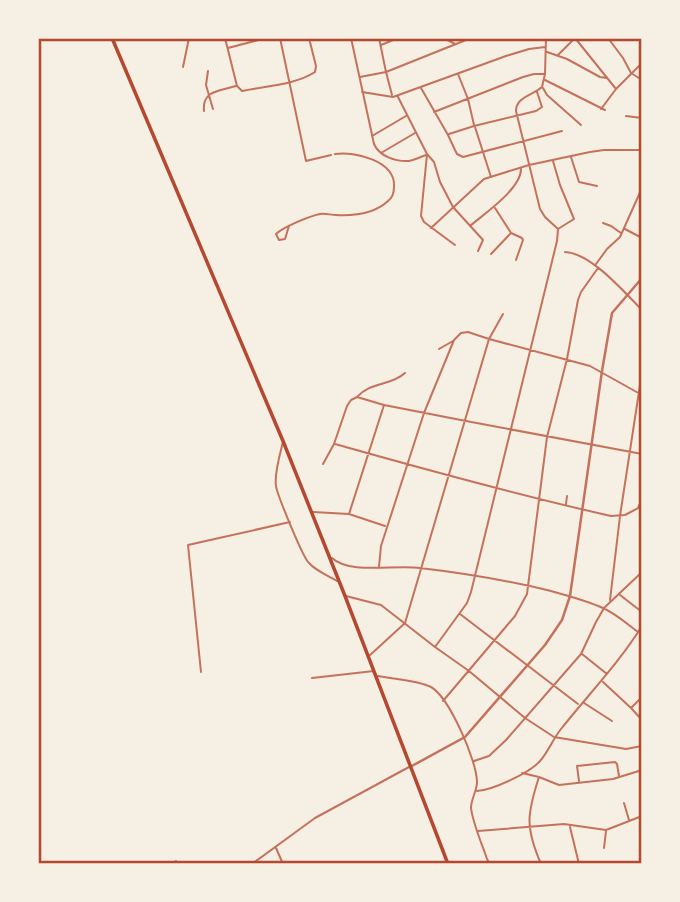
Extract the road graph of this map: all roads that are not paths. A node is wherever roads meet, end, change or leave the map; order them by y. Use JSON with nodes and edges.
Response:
{"nodes":[{"id":1,"x":111,"y":38,"type":"edge"},
{"id":2,"x":189,"y":38,"type":"edge"},
{"id":3,"x":225,"y":38,"type":"edge"},
{"id":4,"x":266,"y":38,"type":"edge"},
{"id":5,"x":280,"y":38,"type":"edge"},
{"id":6,"x":309,"y":38,"type":"edge"},
{"id":7,"x":351,"y":38,"type":"edge"},
{"id":8,"x":379,"y":38,"type":"edge"},
{"id":9,"x":398,"y":38,"type":"edge"},
{"id":10,"x":444,"y":38,"type":"edge"},
{"id":11,"x":461,"y":38,"type":"edge"},
{"id":12,"x":471,"y":38,"type":"edge"},
{"id":13,"x":546,"y":38,"type":"edge"},
{"id":14,"x":574,"y":38,"type":"edge"},
{"id":15,"x":608,"y":38,"type":"edge"},
{"id":16,"x":457,"y":43,"type":"junction"},
{"id":17,"x":380,"y":46,"type":"junction"},
{"id":18,"x":546,"y":47,"type":"junction"},
{"id":19,"x":227,"y":48,"type":"junction"},
{"id":20,"x":547,"y":52,"type":"junction"},
{"id":21,"x":557,"y":56,"type":"junction"},
{"id":22,"x":642,"y":63,"type":"edge"},
{"id":23,"x":183,"y":67,"type":"dead end"},
{"id":24,"x":208,"y":71,"type":"dead end"},
{"id":25,"x":386,"y":72,"type":"junction"},
{"id":26,"x":457,"y":73,"type":"junction"},
{"id":27,"x":631,"y":73,"type":"junction"},
{"id":28,"x":545,"y":74,"type":"junction"},
{"id":29,"x":359,"y":77,"type":"junction"},
{"id":30,"x":607,"y":78,"type":"junction"},
{"id":31,"x":544,"y":80,"type":"junction"},
{"id":32,"x":642,"y":80,"type":"edge"},
{"id":33,"x":289,"y":81,"type":"junction"},
{"id":34,"x":237,"y":86,"type":"junction"},
{"id":35,"x":420,"y":87,"type":"junction"},
{"id":36,"x":542,"y":87,"type":"junction"},
{"id":37,"x":617,"y":89,"type":"junction"},
{"id":38,"x":537,"y":91,"type":"junction"},
{"id":39,"x":362,"y":92,"type":"junction"},
{"id":40,"x":209,"y":94,"type":"junction"},
{"id":41,"x":397,"y":96,"type":"junction"},
{"id":42,"x":393,"y":97,"type":"junction"},
{"id":43,"x":468,"y":99,"type":"junction"},
{"id":44,"x":213,"y":109,"type":"dead end"},
{"id":45,"x":204,"y":111,"type":"dead end"},
{"id":46,"x":434,"y":112,"type":"junction"},
{"id":47,"x":407,"y":115,"type":"junction"},
{"id":48,"x":517,"y":116,"type":"junction"},
{"id":49,"x":626,"y":116,"type":"dead end"},
{"id":50,"x":642,"y":118,"type":"edge"},
{"id":51,"x":581,"y":125,"type":"dead end"},
{"id":52,"x":474,"y":126,"type":"junction"},
{"id":53,"x":562,"y":131,"type":"dead end"},
{"id":54,"x":416,"y":132,"type":"junction"},
{"id":55,"x":448,"y":135,"type":"junction"},
{"id":56,"x":372,"y":136,"type":"junction"},
{"id":57,"x":524,"y":142,"type":"junction"},
{"id":58,"x":642,"y":150,"type":"edge"},
{"id":59,"x":483,"y":152,"type":"junction"},
{"id":60,"x":381,"y":153,"type":"junction"},
{"id":61,"x":427,"y":154,"type":"junction"},
{"id":62,"x":571,"y":156,"type":"junction"},
{"id":63,"x":553,"y":160,"type":"junction"},
{"id":64,"x":529,"y":165,"type":"junction"},
{"id":65,"x":520,"y":168,"type":"junction"},
{"id":66,"x":491,"y":177,"type":"junction"},
{"id":67,"x":597,"y":186,"type":"dead end"},
{"id":68,"x":642,"y":188,"type":"edge"},
{"id":69,"x":494,"y":206,"type":"junction"},
{"id":70,"x":453,"y":207,"type":"junction"},
{"id":71,"x":603,"y":223,"type":"dead end"},
{"id":72,"x":289,"y":226,"type":"dead end"},
{"id":73,"x":470,"y":226,"type":"junction"},
{"id":74,"x":431,"y":228,"type":"junction"},
{"id":75,"x":624,"y":228,"type":"junction"},
{"id":76,"x":558,"y":229,"type":"junction"},
{"id":77,"x":511,"y":233,"type":"junction"},
{"id":78,"x":621,"y":234,"type":"junction"},
{"id":79,"x":642,"y":238,"type":"edge"},
{"id":80,"x":455,"y":245,"type":"dead end"},
{"id":81,"x":478,"y":251,"type":"dead end"},
{"id":82,"x":565,"y":252,"type":"dead end"},
{"id":83,"x":491,"y":254,"type":"dead end"},
{"id":84,"x":516,"y":260,"type":"dead end"},
{"id":85,"x":595,"y":265,"type":"junction"},
{"id":86,"x":598,"y":268,"type":"junction"},
{"id":87,"x":642,"y":278,"type":"edge"},
{"id":88,"x":627,"y":295,"type":"junction"},
{"id":89,"x":642,"y":310,"type":"edge"},
{"id":90,"x":503,"y":314,"type":"dead end"},
{"id":91,"x":489,"y":339,"type":"junction"},
{"id":92,"x":454,"y":340,"type":"junction"},
{"id":93,"x":439,"y":349,"type":"dead end"},
{"id":94,"x":530,"y":349,"type":"junction"},
{"id":95,"x":566,"y":359,"type":"junction"},
{"id":96,"x":602,"y":371,"type":"junction"},
{"id":97,"x":642,"y":372,"type":"edge"},
{"id":98,"x":405,"y":373,"type":"dead end"},
{"id":99,"x":638,"y":392,"type":"junction"},
{"id":100,"x":642,"y":395,"type":"edge"},
{"id":101,"x":357,"y":397,"type":"junction"},
{"id":102,"x":384,"y":405,"type":"junction"},
{"id":103,"x":424,"y":413,"type":"junction"},
{"id":104,"x":466,"y":421,"type":"junction"},
{"id":105,"x":510,"y":429,"type":"junction"},
{"id":106,"x":547,"y":437,"type":"junction"},
{"id":107,"x":283,"y":441,"type":"junction"},
{"id":108,"x":334,"y":444,"type":"junction"},
{"id":109,"x":591,"y":445,"type":"junction"},
{"id":110,"x":630,"y":451,"type":"junction"},
{"id":111,"x":369,"y":454,"type":"junction"},
{"id":112,"x":642,"y":454,"type":"edge"},
{"id":113,"x":407,"y":463,"type":"junction"},
{"id":114,"x":323,"y":464,"type":"dead end"},
{"id":115,"x":447,"y":476,"type":"junction"},
{"id":116,"x":496,"y":488,"type":"junction"},
{"id":117,"x":567,"y":496,"type":"dead end"},
{"id":118,"x":539,"y":499,"type":"junction"},
{"id":119,"x":642,"y":499,"type":"edge"},
{"id":120,"x":566,"y":505,"type":"junction"},
{"id":121,"x":642,"y":506,"type":"edge"},
{"id":122,"x":638,"y":508,"type":"junction"},
{"id":123,"x":582,"y":509,"type":"junction"},
{"id":124,"x":312,"y":512,"type":"junction"},
{"id":125,"x":349,"y":514,"type":"junction"},
{"id":126,"x":620,"y":516,"type":"junction"},
{"id":127,"x":290,"y":523,"type":"junction"},
{"id":128,"x":387,"y":527,"type":"junction"},
{"id":129,"x":329,"y":555,"type":"junction"},
{"id":130,"x":379,"y":567,"type":"junction"},
{"id":131,"x":420,"y":568,"type":"junction"},
{"id":132,"x":642,"y":572,"type":"edge"},
{"id":133,"x":474,"y":576,"type":"junction"},
{"id":134,"x":340,"y":582,"type":"junction"},
{"id":135,"x":528,"y":586,"type":"junction"},
{"id":136,"x":619,"y":594,"type":"junction"},
{"id":137,"x":345,"y":596,"type":"junction"},
{"id":138,"x":570,"y":596,"type":"junction"},
{"id":139,"x":610,"y":602,"type":"junction"},
{"id":140,"x":604,"y":608,"type":"junction"},
{"id":141,"x":642,"y":612,"type":"edge"},
{"id":142,"x":460,"y":613,"type":"junction"},
{"id":143,"x":405,"y":623,"type":"junction"},
{"id":144,"x":642,"y":626,"type":"edge"},
{"id":145,"x":638,"y":632,"type":"junction"},
{"id":146,"x":494,"y":640,"type":"junction"},
{"id":147,"x":435,"y":647,"type":"junction"},
{"id":148,"x":581,"y":654,"type":"junction"},
{"id":149,"x":368,"y":656,"type":"junction"},
{"id":150,"x":527,"y":665,"type":"junction"},
{"id":151,"x":469,"y":671,"type":"junction"},
{"id":152,"x":201,"y":672,"type":"dead end"},
{"id":153,"x":375,"y":673,"type":"junction"},
{"id":154,"x":607,"y":674,"type":"junction"},
{"id":155,"x":312,"y":678,"type":"dead end"},
{"id":156,"x":602,"y":681,"type":"junction"},
{"id":157,"x":553,"y":685,"type":"junction"},
{"id":158,"x":500,"y":696,"type":"junction"},
{"id":159,"x":642,"y":697,"type":"edge"},
{"id":160,"x":443,"y":701,"type":"junction"},
{"id":161,"x":582,"y":704,"type":"junction"},
{"id":162,"x":631,"y":708,"type":"junction"},
{"id":163,"x":525,"y":718,"type":"junction"},
{"id":164,"x":642,"y":720,"type":"edge"},
{"id":165,"x":612,"y":721,"type":"dead end"},
{"id":166,"x":465,"y":737,"type":"junction"},
{"id":167,"x":554,"y":737,"type":"junction"},
{"id":168,"x":642,"y":746,"type":"edge"},
{"id":169,"x":474,"y":761,"type":"junction"},
{"id":170,"x":410,"y":767,"type":"junction"},
{"id":171,"x":642,"y":769,"type":"edge"},
{"id":172,"x":522,"y":773,"type":"junction"},
{"id":173,"x":539,"y":777,"type":"junction"},
{"id":174,"x":619,"y":777,"type":"junction"},
{"id":175,"x":579,"y":782,"type":"junction"},
{"id":176,"x":476,"y":791,"type":"junction"},
{"id":177,"x":624,"y":803,"type":"dead end"},
{"id":178,"x":642,"y":817,"type":"edge"},
{"id":179,"x":629,"y":821,"type":"junction"},
{"id":180,"x":570,"y":825,"type":"junction"},
{"id":181,"x":528,"y":827,"type":"junction"},
{"id":182,"x":606,"y":830,"type":"junction"},
{"id":183,"x":478,"y":831,"type":"junction"},
{"id":184,"x":275,"y":847,"type":"junction"},
{"id":185,"x":604,"y":848,"type":"dead end"},
{"id":186,"x":642,"y":862,"type":"edge"},
{"id":187,"x":171,"y":863,"type":"edge"},
{"id":188,"x":178,"y":863,"type":"edge"},
{"id":189,"x":254,"y":863,"type":"edge"},
{"id":190,"x":282,"y":863,"type":"edge"},
{"id":191,"x":448,"y":863,"type":"edge"},
{"id":192,"x":490,"y":863,"type":"edge"},
{"id":193,"x":541,"y":863,"type":"edge"},
{"id":194,"x":579,"y":863,"type":"edge"},
{"id":195,"x":636,"y":863,"type":"edge"}],
"edges":[{"from":1,"to":107,"type":"highway"},
{"from":2,"to":23,"type":"street"},
{"from":3,"to":19,"type":"street"},
{"from":4,"to":19,"type":"street"},
{"from":5,"to":33,"type":"street"},
{"from":6,"to":33,"type":"street"},
{"from":7,"to":29,"type":"street"},
{"from":8,"to":17,"type":"street"},
{"from":9,"to":17,"type":"street"},
{"from":10,"to":16,"type":"street"},
{"from":11,"to":16,"type":"street"},
{"from":12,"to":16,"type":"street"},
{"from":13,"to":18,"type":"street"},
{"from":14,"to":21,"type":"street"},
{"from":14,"to":30,"type":"street"},
{"from":15,"to":27,"type":"street"},
{"from":16,"to":25,"type":"street"},
{"from":17,"to":25,"type":"street"},
{"from":18,"to":20,"type":"street"},
{"from":18,"to":26,"type":"street"},
{"from":19,"to":34,"type":"street"},
{"from":20,"to":21,"type":"street"},
{"from":20,"to":28,"type":"street"},
{"from":21,"to":30,"type":"street"},
{"from":22,"to":27,"type":"street"},
{"from":24,"to":40,"type":"street"},
{"from":25,"to":29,"type":"street"},
{"from":25,"to":42,"type":"street"},
{"from":26,"to":35,"type":"street"},
{"from":26,"to":43,"type":"street"},
{"from":27,"to":32,"type":"street"},
{"from":27,"to":37,"type":"street"},
{"from":28,"to":31,"type":"street"},
{"from":28,"to":43,"type":"street"},
{"from":29,"to":39,"type":"street"},
{"from":30,"to":37,"type":"street"},
{"from":31,"to":36,"type":"street"},
{"from":31,"to":37,"type":"street"},
{"from":33,"to":34,"type":"street"},
{"from":33,"to":72,"type":"street"},
{"from":34,"to":40,"type":"street"},
{"from":35,"to":41,"type":"street"},
{"from":35,"to":46,"type":"street"},
{"from":36,"to":38,"type":"street"},
{"from":36,"to":51,"type":"street"},
{"from":38,"to":48,"type":"street"},
{"from":38,"to":48,"type":"street"},
{"from":39,"to":42,"type":"street"},
{"from":39,"to":56,"type":"street"},
{"from":40,"to":44,"type":"street"},
{"from":40,"to":45,"type":"street"},
{"from":41,"to":42,"type":"street"},
{"from":41,"to":47,"type":"street"},
{"from":43,"to":46,"type":"street"},
{"from":43,"to":52,"type":"street"},
{"from":46,"to":55,"type":"street"},
{"from":47,"to":54,"type":"street"},
{"from":47,"to":56,"type":"street"},
{"from":48,"to":52,"type":"street"},
{"from":48,"to":57,"type":"street"},
{"from":49,"to":50,"type":"street"},
{"from":52,"to":55,"type":"street"},
{"from":52,"to":59,"type":"street"},
{"from":53,"to":57,"type":"street"},
{"from":54,"to":60,"type":"street"},
{"from":54,"to":61,"type":"street"},
{"from":55,"to":59,"type":"street"},
{"from":56,"to":60,"type":"street"},
{"from":57,"to":59,"type":"street"},
{"from":57,"to":64,"type":"street"},
{"from":58,"to":62,"type":"street"},
{"from":59,"to":66,"type":"street"},
{"from":60,"to":61,"type":"street"},
{"from":61,"to":70,"type":"street"},
{"from":61,"to":74,"type":"street"},
{"from":62,"to":63,"type":"street"},
{"from":62,"to":67,"type":"street"},
{"from":63,"to":64,"type":"street"},
{"from":63,"to":76,"type":"street"},
{"from":64,"to":65,"type":"street"},
{"from":64,"to":76,"type":"street"},
{"from":65,"to":66,"type":"street"},
{"from":65,"to":69,"type":"street"},
{"from":66,"to":70,"type":"street"},
{"from":68,"to":75,"type":"street"},
{"from":69,"to":73,"type":"street"},
{"from":69,"to":77,"type":"street"},
{"from":70,"to":73,"type":"street"},
{"from":70,"to":74,"type":"street"},
{"from":71,"to":78,"type":"street"},
{"from":73,"to":81,"type":"street"},
{"from":74,"to":80,"type":"street"},
{"from":75,"to":78,"type":"street"},
{"from":75,"to":79,"type":"street"},
{"from":76,"to":94,"type":"street"},
{"from":77,"to":83,"type":"street"},
{"from":77,"to":84,"type":"street"},
{"from":78,"to":85,"type":"street"},
{"from":82,"to":85,"type":"street"},
{"from":85,"to":86,"type":"street"},
{"from":86,"to":88,"type":"street"},
{"from":86,"to":95,"type":"street"},
{"from":87,"to":88,"type":"street"},
{"from":88,"to":89,"type":"street"},
{"from":88,"to":96,"type":"street"},
{"from":90,"to":91,"type":"street"},
{"from":91,"to":92,"type":"street"},
{"from":91,"to":94,"type":"street"},
{"from":91,"to":104,"type":"street"},
{"from":92,"to":93,"type":"street"},
{"from":92,"to":103,"type":"street"},
{"from":94,"to":95,"type":"street"},
{"from":94,"to":105,"type":"street"},
{"from":95,"to":96,"type":"street"},
{"from":95,"to":106,"type":"street"},
{"from":96,"to":99,"type":"street"},
{"from":96,"to":109,"type":"street"},
{"from":97,"to":99,"type":"street"},
{"from":98,"to":101,"type":"street"},
{"from":99,"to":100,"type":"street"},
{"from":99,"to":110,"type":"street"},
{"from":101,"to":102,"type":"street"},
{"from":101,"to":108,"type":"street"},
{"from":102,"to":103,"type":"street"},
{"from":102,"to":111,"type":"street"},
{"from":103,"to":104,"type":"street"},
{"from":103,"to":113,"type":"street"},
{"from":104,"to":105,"type":"street"},
{"from":104,"to":115,"type":"street"},
{"from":105,"to":106,"type":"street"},
{"from":105,"to":116,"type":"street"},
{"from":106,"to":109,"type":"street"},
{"from":106,"to":118,"type":"street"},
{"from":107,"to":124,"type":"highway"},
{"from":107,"to":127,"type":"street"},
{"from":108,"to":111,"type":"street"},
{"from":108,"to":114,"type":"street"},
{"from":109,"to":110,"type":"street"},
{"from":109,"to":123,"type":"street"},
{"from":110,"to":112,"type":"street"},
{"from":110,"to":126,"type":"street"},
{"from":111,"to":113,"type":"street"},
{"from":111,"to":125,"type":"street"},
{"from":113,"to":115,"type":"street"},
{"from":113,"to":128,"type":"street"},
{"from":115,"to":116,"type":"street"},
{"from":115,"to":131,"type":"street"},
{"from":116,"to":118,"type":"street"},
{"from":116,"to":133,"type":"street"},
{"from":117,"to":120,"type":"street"},
{"from":118,"to":120,"type":"street"},
{"from":118,"to":135,"type":"street"},
{"from":119,"to":122,"type":"street"},
{"from":120,"to":123,"type":"street"},
{"from":121,"to":122,"type":"street"},
{"from":122,"to":126,"type":"street"},
{"from":123,"to":126,"type":"street"},
{"from":123,"to":138,"type":"street"},
{"from":124,"to":125,"type":"street"},
{"from":124,"to":129,"type":"highway"},
{"from":125,"to":128,"type":"street"},
{"from":126,"to":139,"type":"street"},
{"from":127,"to":134,"type":"street"},
{"from":127,"to":152,"type":"street"},
{"from":128,"to":130,"type":"street"},
{"from":129,"to":130,"type":"street"},
{"from":129,"to":134,"type":"highway"},
{"from":130,"to":131,"type":"street"},
{"from":131,"to":133,"type":"street"},
{"from":131,"to":143,"type":"street"},
{"from":132,"to":136,"type":"street"},
{"from":133,"to":135,"type":"street"},
{"from":133,"to":142,"type":"street"},
{"from":134,"to":137,"type":"highway"},
{"from":135,"to":138,"type":"street"},
{"from":135,"to":146,"type":"street"},
{"from":136,"to":139,"type":"street"},
{"from":136,"to":141,"type":"street"},
{"from":137,"to":143,"type":"street"},
{"from":137,"to":149,"type":"highway"},
{"from":138,"to":140,"type":"street"},
{"from":138,"to":150,"type":"street"},
{"from":139,"to":140,"type":"street"},
{"from":140,"to":145,"type":"street"},
{"from":140,"to":148,"type":"street"},
{"from":142,"to":146,"type":"street"},
{"from":142,"to":147,"type":"street"},
{"from":143,"to":147,"type":"street"},
{"from":143,"to":149,"type":"street"},
{"from":144,"to":145,"type":"street"},
{"from":145,"to":154,"type":"street"},
{"from":146,"to":150,"type":"street"},
{"from":146,"to":151,"type":"street"},
{"from":147,"to":151,"type":"street"},
{"from":148,"to":154,"type":"street"},
{"from":148,"to":157,"type":"street"},
{"from":149,"to":153,"type":"highway"},
{"from":150,"to":157,"type":"street"},
{"from":150,"to":158,"type":"street"},
{"from":151,"to":158,"type":"street"},
{"from":151,"to":160,"type":"street"},
{"from":153,"to":155,"type":"street"},
{"from":153,"to":160,"type":"street"},
{"from":153,"to":170,"type":"highway"},
{"from":154,"to":156,"type":"street"},
{"from":156,"to":161,"type":"street"},
{"from":156,"to":162,"type":"street"},
{"from":157,"to":161,"type":"street"},
{"from":157,"to":163,"type":"street"},
{"from":158,"to":163,"type":"street"},
{"from":158,"to":166,"type":"street"},
{"from":159,"to":162,"type":"street"},
{"from":160,"to":166,"type":"street"},
{"from":161,"to":165,"type":"street"},
{"from":161,"to":167,"type":"street"},
{"from":162,"to":164,"type":"street"},
{"from":163,"to":167,"type":"street"},
{"from":163,"to":169,"type":"street"},
{"from":166,"to":169,"type":"street"},
{"from":166,"to":170,"type":"street"},
{"from":167,"to":168,"type":"street"},
{"from":167,"to":172,"type":"street"},
{"from":169,"to":176,"type":"street"},
{"from":170,"to":184,"type":"street"},
{"from":170,"to":191,"type":"highway"},
{"from":171,"to":174,"type":"street"},
{"from":172,"to":173,"type":"street"},
{"from":172,"to":176,"type":"street"},
{"from":173,"to":175,"type":"street"},
{"from":173,"to":181,"type":"street"},
{"from":174,"to":175,"type":"street"},
{"from":174,"to":175,"type":"street"},
{"from":176,"to":183,"type":"street"},
{"from":177,"to":179,"type":"street"},
{"from":178,"to":179,"type":"street"},
{"from":179,"to":182,"type":"street"},
{"from":180,"to":181,"type":"street"},
{"from":180,"to":182,"type":"street"},
{"from":180,"to":194,"type":"street"},
{"from":181,"to":183,"type":"street"},
{"from":181,"to":193,"type":"street"},
{"from":182,"to":185,"type":"street"},
{"from":183,"to":192,"type":"street"},
{"from":184,"to":189,"type":"street"},
{"from":184,"to":190,"type":"street"},
{"from":186,"to":195,"type":"street"},
{"from":187,"to":188,"type":"street"}]}
